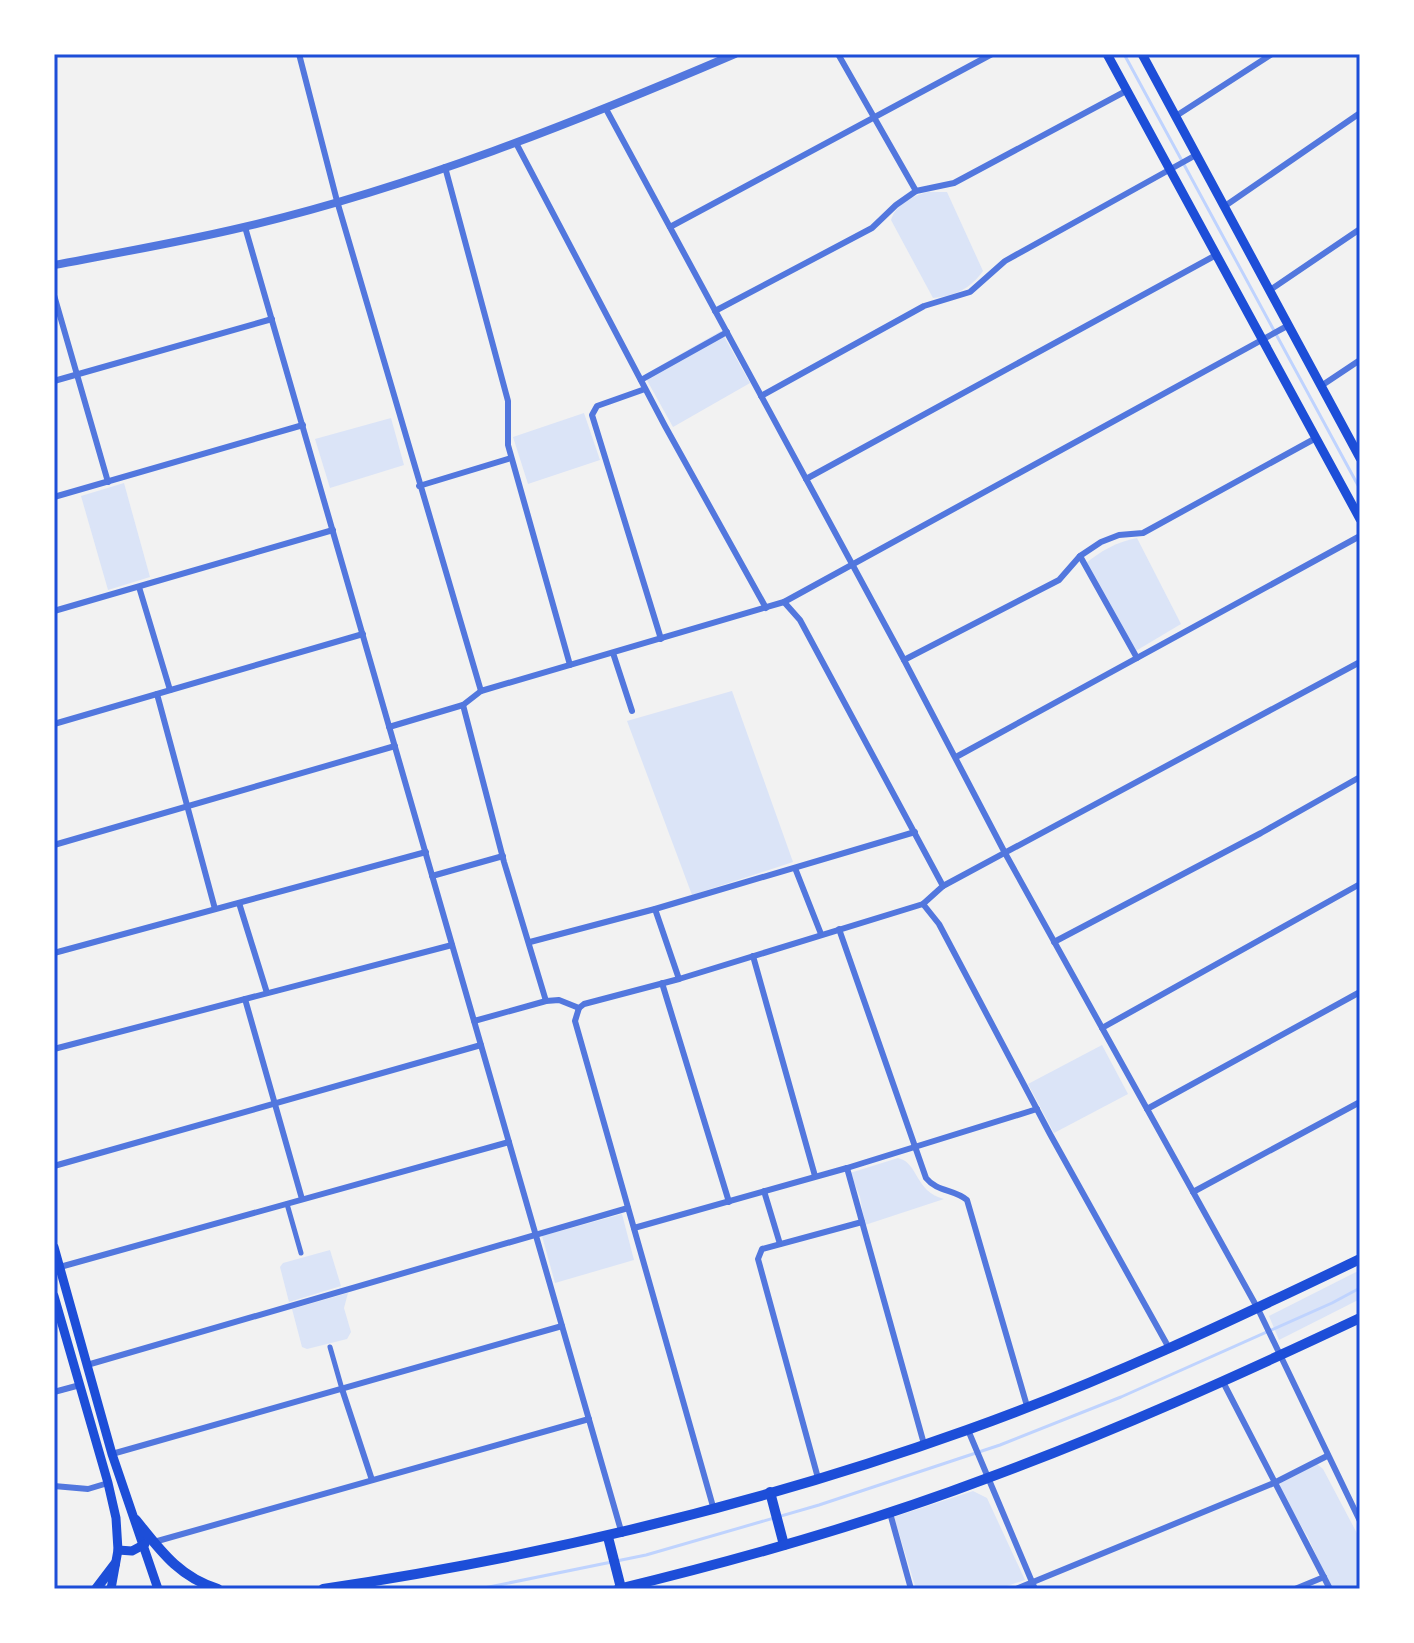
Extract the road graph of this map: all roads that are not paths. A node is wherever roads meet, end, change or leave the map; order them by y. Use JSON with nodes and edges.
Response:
{"nodes":[{"id":1,"x":299,"y":54,"type":"edge"},
{"id":2,"x":735,"y":54,"type":"edge"},
{"id":3,"x":838,"y":54,"type":"edge"},
{"id":4,"x":992,"y":54,"type":"edge"},
{"id":5,"x":1107,"y":54,"type":"edge"},
{"id":6,"x":1142,"y":54,"type":"edge"},
{"id":7,"x":1272,"y":54,"type":"edge"},
{"id":8,"x":1126,"y":91,"type":"junction"},
{"id":9,"x":606,"y":109,"type":"junction"},
{"id":10,"x":1360,"y":113,"type":"edge"},
{"id":11,"x":1176,"y":116,"type":"junction"},
{"id":12,"x":874,"y":118,"type":"junction"},
{"id":13,"x":516,"y":143,"type":"junction"},
{"id":14,"x":1193,"y":156,"type":"junction"},
{"id":15,"x":445,"y":167,"type":"junction"},
{"id":16,"x":1174,"y":167,"type":"junction"},
{"id":17,"x":916,"y":191,"type":"junction"},
{"id":18,"x":337,"y":201,"type":"junction"},
{"id":19,"x":1225,"y":206,"type":"junction"},
{"id":20,"x":245,"y":227,"type":"junction"},
{"id":21,"x":670,"y":227,"type":"junction"},
{"id":22,"x":1360,"y":229,"type":"edge"},
{"id":23,"x":1216,"y":255,"type":"junction"},
{"id":24,"x":54,"y":265,"type":"edge"},
{"id":25,"x":1270,"y":290,"type":"junction"},
{"id":26,"x":54,"y":295,"type":"edge"},
{"id":27,"x":715,"y":311,"type":"junction"},
{"id":28,"x":272,"y":319,"type":"junction"},
{"id":29,"x":1286,"y":327,"type":"junction"},
{"id":30,"x":727,"y":332,"type":"junction"},
{"id":31,"x":1267,"y":337,"type":"junction"},
{"id":32,"x":1360,"y":360,"type":"edge"},
{"id":33,"x":77,"y":374,"type":"junction"},
{"id":34,"x":641,"y":380,"type":"junction"},
{"id":35,"x":54,"y":381,"type":"edge"},
{"id":36,"x":1321,"y":386,"type":"junction"},
{"id":37,"x":645,"y":389,"type":"junction"},
{"id":38,"x":761,"y":396,"type":"junction"},
{"id":39,"x":303,"y":425,"type":"junction"},
{"id":40,"x":1316,"y":438,"type":"junction"},
{"id":41,"x":511,"y":458,"type":"junction"},
{"id":42,"x":1360,"y":458,"type":"edge"},
{"id":43,"x":806,"y":479,"type":"junction"},
{"id":44,"x":108,"y":482,"type":"junction"},
{"id":45,"x":419,"y":486,"type":"junction"},
{"id":46,"x":54,"y":497,"type":"edge"},
{"id":47,"x":1360,"y":519,"type":"edge"},
{"id":48,"x":333,"y":530,"type":"junction"},
{"id":49,"x":1360,"y":536,"type":"edge"},
{"id":50,"x":1080,"y":556,"type":"junction"},
{"id":51,"x":853,"y":566,"type":"junction"},
{"id":52,"x":139,"y":587,"type":"junction"},
{"id":53,"x":784,"y":602,"type":"junction"},
{"id":54,"x":766,"y":608,"type":"junction"},
{"id":55,"x":54,"y":611,"type":"edge"},
{"id":56,"x":363,"y":634,"type":"junction"},
{"id":57,"x":661,"y":639,"type":"junction"},
{"id":58,"x":613,"y":653,"type":"junction"},
{"id":59,"x":1137,"y":658,"type":"junction"},
{"id":60,"x":904,"y":660,"type":"junction"},
{"id":61,"x":1360,"y":662,"type":"edge"},
{"id":62,"x":570,"y":665,"type":"junction"},
{"id":63,"x":170,"y":690,"type":"junction"},
{"id":64,"x":481,"y":691,"type":"junction"},
{"id":65,"x":157,"y":694,"type":"junction"},
{"id":66,"x":463,"y":705,"type":"junction"},
{"id":67,"x":632,"y":711,"type":"dead end"},
{"id":68,"x":54,"y":724,"type":"edge"},
{"id":69,"x":389,"y":727,"type":"junction"},
{"id":70,"x":395,"y":746,"type":"junction"},
{"id":71,"x":956,"y":757,"type":"junction"},
{"id":72,"x":1360,"y":777,"type":"edge"},
{"id":73,"x":187,"y":807,"type":"junction"},
{"id":74,"x":915,"y":832,"type":"junction"},
{"id":75,"x":54,"y":845,"type":"edge"},
{"id":76,"x":426,"y":852,"type":"junction"},
{"id":77,"x":1005,"y":853,"type":"junction"},
{"id":78,"x":503,"y":856,"type":"junction"},
{"id":79,"x":795,"y":868,"type":"junction"},
{"id":80,"x":432,"y":876,"type":"junction"},
{"id":81,"x":1360,"y":884,"type":"edge"},
{"id":82,"x":943,"y":886,"type":"junction"},
{"id":83,"x":239,"y":903,"type":"junction"},
{"id":84,"x":923,"y":904,"type":"junction"},
{"id":85,"x":215,"y":909,"type":"junction"},
{"id":86,"x":655,"y":909,"type":"junction"},
{"id":87,"x":839,"y":929,"type":"junction"},
{"id":88,"x":821,"y":934,"type":"junction"},
{"id":89,"x":530,"y":942,"type":"junction"},
{"id":90,"x":1054,"y":942,"type":"junction"},
{"id":91,"x":452,"y":945,"type":"junction"},
{"id":92,"x":54,"y":953,"type":"edge"},
{"id":93,"x":753,"y":956,"type":"junction"},
{"id":94,"x":679,"y":979,"type":"junction"},
{"id":95,"x":662,"y":983,"type":"junction"},
{"id":96,"x":1360,"y":992,"type":"edge"},
{"id":97,"x":267,"y":993,"type":"junction"},
{"id":98,"x":245,"y":999,"type":"junction"},
{"id":99,"x":546,"y":1001,"type":"junction"},
{"id":100,"x":579,"y":1008,"type":"junction"},
{"id":101,"x":474,"y":1021,"type":"junction"},
{"id":102,"x":1102,"y":1028,"type":"junction"},
{"id":103,"x":481,"y":1045,"type":"junction"},
{"id":104,"x":54,"y":1049,"type":"edge"},
{"id":105,"x":1360,"y":1102,"type":"edge"},
{"id":106,"x":275,"y":1103,"type":"junction"},
{"id":107,"x":1037,"y":1109,"type":"junction"},
{"id":108,"x":1147,"y":1109,"type":"junction"},
{"id":109,"x":509,"y":1142,"type":"junction"},
{"id":110,"x":915,"y":1147,"type":"junction"},
{"id":111,"x":54,"y":1166,"type":"edge"},
{"id":112,"x":847,"y":1168,"type":"junction"},
{"id":113,"x":815,"y":1176,"type":"junction"},
{"id":114,"x":764,"y":1191,"type":"junction"},
{"id":115,"x":1193,"y":1192,"type":"junction"},
{"id":116,"x":302,"y":1199,"type":"junction"},
{"id":117,"x":729,"y":1202,"type":"junction"},
{"id":118,"x":287,"y":1204,"type":"junction"},
{"id":119,"x":628,"y":1208,"type":"junction"},
{"id":120,"x":862,"y":1222,"type":"junction"},
{"id":121,"x":634,"y":1228,"type":"junction"},
{"id":122,"x":536,"y":1235,"type":"junction"},
{"id":123,"x":780,"y":1244,"type":"junction"},
{"id":124,"x":54,"y":1247,"type":"edge"},
{"id":125,"x":301,"y":1253,"type":"dead end"},
{"id":126,"x":1360,"y":1259,"type":"edge"},
{"id":127,"x":60,"y":1267,"type":"junction"},
{"id":128,"x":54,"y":1296,"type":"edge"},
{"id":129,"x":1260,"y":1313,"type":"junction"},
{"id":130,"x":1360,"y":1318,"type":"edge"},
{"id":131,"x":562,"y":1326,"type":"junction"},
{"id":132,"x":330,"y":1347,"type":"dead end"},
{"id":133,"x":1169,"y":1348,"type":"junction"},
{"id":134,"x":1279,"y":1352,"type":"junction"},
{"id":135,"x":87,"y":1365,"type":"junction"},
{"id":136,"x":1223,"y":1382,"type":"junction"},
{"id":137,"x":80,"y":1385,"type":"junction"},
{"id":138,"x":342,"y":1389,"type":"junction"},
{"id":139,"x":55,"y":1392,"type":"edge"},
{"id":140,"x":1027,"y":1406,"type":"junction"},
{"id":141,"x":589,"y":1419,"type":"junction"},
{"id":142,"x":968,"y":1430,"type":"junction"},
{"id":143,"x":924,"y":1444,"type":"junction"},
{"id":144,"x":112,"y":1454,"type":"junction"},
{"id":145,"x":1327,"y":1456,"type":"junction"},
{"id":146,"x":818,"y":1478,"type":"junction"},
{"id":147,"x":987,"y":1479,"type":"junction"},
{"id":148,"x":372,"y":1480,"type":"junction"},
{"id":149,"x":108,"y":1483,"type":"junction"},
{"id":150,"x":1274,"y":1483,"type":"junction"},
{"id":151,"x":54,"y":1486,"type":"edge"},
{"id":152,"x":771,"y":1497,"type":"junction"},
{"id":153,"x":714,"y":1510,"type":"junction"},
{"id":154,"x":890,"y":1513,"type":"junction"},
{"id":155,"x":136,"y":1520,"type":"joint"},
{"id":156,"x":1360,"y":1521,"type":"edge"},
{"id":157,"x":622,"y":1534,"type":"junction"},
{"id":158,"x":782,"y":1541,"type":"junction"},
{"id":159,"x":609,"y":1542,"type":"junction"},
{"id":160,"x":149,"y":1543,"type":"junction"},
{"id":161,"x":118,"y":1550,"type":"junction"},
{"id":162,"x":115,"y":1564,"type":"junction"},
{"id":163,"x":1324,"y":1577,"type":"junction"},
{"id":164,"x":646,"y":1585,"type":"edge"},
{"id":165,"x":1034,"y":1586,"type":"edge"},
{"id":166,"x":96,"y":1589,"type":"edge"},
{"id":167,"x":111,"y":1589,"type":"edge"},
{"id":168,"x":158,"y":1589,"type":"edge"},
{"id":169,"x":218,"y":1589,"type":"edge"},
{"id":170,"x":323,"y":1589,"type":"edge"},
{"id":171,"x":620,"y":1589,"type":"edge"},
{"id":172,"x":911,"y":1589,"type":"edge"},
{"id":173,"x":1016,"y":1589,"type":"edge"},
{"id":174,"x":1295,"y":1589,"type":"edge"},
{"id":175,"x":1330,"y":1589,"type":"edge"}],
"edges":[{"from":1,"to":18,"type":"street"},
{"from":2,"to":9,"type":"street"},
{"from":3,"to":12,"type":"street"},
{"from":4,"to":12,"type":"street"},
{"from":5,"to":8,"type":"main road"},
{"from":6,"to":11,"type":"main road"},
{"from":7,"to":11,"type":"street"},
{"from":8,"to":16,"type":"main road"},
{"from":8,"to":17,"type":"street"},
{"from":9,"to":13,"type":"street"},
{"from":9,"to":21,"type":"street"},
{"from":10,"to":19,"type":"street"},
{"from":11,"to":14,"type":"main road"},
{"from":12,"to":17,"type":"street"},
{"from":12,"to":21,"type":"street"},
{"from":13,"to":15,"type":"street"},
{"from":13,"to":34,"type":"street"},
{"from":14,"to":16,"type":"street"},
{"from":14,"to":19,"type":"main road"},
{"from":15,"to":18,"type":"street"},
{"from":15,"to":41,"type":"street"},
{"from":16,"to":23,"type":"main road"},
{"from":16,"to":38,"type":"street"},
{"from":17,"to":27,"type":"street"},
{"from":18,"to":20,"type":"street"},
{"from":18,"to":45,"type":"street"},
{"from":19,"to":25,"type":"main road"},
{"from":20,"to":24,"type":"street"},
{"from":20,"to":28,"type":"street"},
{"from":21,"to":27,"type":"street"},
{"from":22,"to":25,"type":"street"},
{"from":23,"to":31,"type":"main road"},
{"from":23,"to":43,"type":"street"},
{"from":25,"to":29,"type":"main road"},
{"from":26,"to":33,"type":"street"},
{"from":27,"to":30,"type":"street"},
{"from":28,"to":33,"type":"street"},
{"from":28,"to":39,"type":"street"},
{"from":29,"to":31,"type":"street"},
{"from":29,"to":36,"type":"main road"},
{"from":30,"to":34,"type":"street"},
{"from":30,"to":38,"type":"street"},
{"from":31,"to":40,"type":"main road"},
{"from":31,"to":51,"type":"street"},
{"from":32,"to":36,"type":"street"},
{"from":33,"to":35,"type":"street"},
{"from":33,"to":44,"type":"street"},
{"from":34,"to":37,"type":"street"},
{"from":36,"to":42,"type":"main road"},
{"from":37,"to":54,"type":"street"},
{"from":37,"to":57,"type":"street"},
{"from":38,"to":43,"type":"street"},
{"from":39,"to":44,"type":"street"},
{"from":39,"to":48,"type":"street"},
{"from":40,"to":47,"type":"main road"},
{"from":40,"to":50,"type":"street"},
{"from":41,"to":45,"type":"street"},
{"from":41,"to":62,"type":"street"},
{"from":43,"to":51,"type":"street"},
{"from":44,"to":46,"type":"street"},
{"from":45,"to":64,"type":"street"},
{"from":48,"to":52,"type":"street"},
{"from":48,"to":56,"type":"street"},
{"from":49,"to":59,"type":"street"},
{"from":50,"to":59,"type":"street"},
{"from":50,"to":60,"type":"street"},
{"from":51,"to":53,"type":"street"},
{"from":51,"to":60,"type":"street"},
{"from":52,"to":55,"type":"street"},
{"from":52,"to":63,"type":"street"},
{"from":53,"to":54,"type":"street"},
{"from":53,"to":74,"type":"street"},
{"from":54,"to":57,"type":"street"},
{"from":56,"to":63,"type":"street"},
{"from":56,"to":69,"type":"street"},
{"from":57,"to":58,"type":"street"},
{"from":58,"to":62,"type":"street"},
{"from":58,"to":67,"type":"street"},
{"from":59,"to":71,"type":"street"},
{"from":60,"to":71,"type":"street"},
{"from":61,"to":77,"type":"street"},
{"from":62,"to":64,"type":"street"},
{"from":63,"to":65,"type":"street"},
{"from":64,"to":66,"type":"street"},
{"from":65,"to":68,"type":"street"},
{"from":65,"to":73,"type":"street"},
{"from":66,"to":69,"type":"street"},
{"from":66,"to":78,"type":"street"},
{"from":69,"to":70,"type":"street"},
{"from":70,"to":73,"type":"street"},
{"from":70,"to":76,"type":"street"},
{"from":71,"to":77,"type":"street"},
{"from":72,"to":90,"type":"street"},
{"from":73,"to":75,"type":"street"},
{"from":73,"to":85,"type":"street"},
{"from":74,"to":79,"type":"street"},
{"from":74,"to":82,"type":"street"},
{"from":76,"to":80,"type":"street"},
{"from":76,"to":83,"type":"street"},
{"from":77,"to":82,"type":"street"},
{"from":77,"to":90,"type":"street"},
{"from":78,"to":80,"type":"street"},
{"from":78,"to":89,"type":"street"},
{"from":79,"to":86,"type":"street"},
{"from":79,"to":88,"type":"street"},
{"from":80,"to":91,"type":"street"},
{"from":81,"to":102,"type":"street"},
{"from":82,"to":84,"type":"street"},
{"from":83,"to":85,"type":"street"},
{"from":83,"to":97,"type":"street"},
{"from":84,"to":87,"type":"street"},
{"from":84,"to":107,"type":"street"},
{"from":85,"to":92,"type":"street"},
{"from":86,"to":89,"type":"street"},
{"from":86,"to":94,"type":"street"},
{"from":87,"to":88,"type":"street"},
{"from":87,"to":110,"type":"street"},
{"from":88,"to":93,"type":"street"},
{"from":89,"to":99,"type":"street"},
{"from":90,"to":102,"type":"street"},
{"from":91,"to":97,"type":"street"},
{"from":91,"to":101,"type":"street"},
{"from":93,"to":94,"type":"street"},
{"from":93,"to":113,"type":"street"},
{"from":94,"to":95,"type":"street"},
{"from":95,"to":100,"type":"street"},
{"from":95,"to":117,"type":"street"},
{"from":96,"to":108,"type":"street"},
{"from":97,"to":98,"type":"street"},
{"from":98,"to":104,"type":"street"},
{"from":98,"to":106,"type":"street"},
{"from":99,"to":100,"type":"street"},
{"from":99,"to":101,"type":"street"},
{"from":100,"to":119,"type":"street"},
{"from":101,"to":103,"type":"street"},
{"from":102,"to":108,"type":"street"},
{"from":103,"to":106,"type":"street"},
{"from":103,"to":109,"type":"street"},
{"from":105,"to":115,"type":"street"},
{"from":106,"to":111,"type":"street"},
{"from":106,"to":116,"type":"street"},
{"from":107,"to":110,"type":"street"},
{"from":107,"to":133,"type":"street"},
{"from":108,"to":115,"type":"street"},
{"from":109,"to":116,"type":"street"},
{"from":109,"to":122,"type":"street"},
{"from":110,"to":112,"type":"street"},
{"from":110,"to":140,"type":"street"},
{"from":112,"to":113,"type":"street"},
{"from":112,"to":120,"type":"street"},
{"from":113,"to":114,"type":"street"},
{"from":114,"to":117,"type":"street"},
{"from":114,"to":123,"type":"street"},
{"from":115,"to":129,"type":"street"},
{"from":116,"to":118,"type":"street"},
{"from":117,"to":121,"type":"street"},
{"from":118,"to":125,"type":"street"},
{"from":118,"to":127,"type":"street"},
{"from":119,"to":121,"type":"street"},
{"from":119,"to":122,"type":"street"},
{"from":120,"to":123,"type":"street"},
{"from":120,"to":143,"type":"street"},
{"from":121,"to":153,"type":"street"},
{"from":122,"to":131,"type":"street"},
{"from":122,"to":135,"type":"street"},
{"from":123,"to":146,"type":"street"},
{"from":124,"to":127,"type":"main road"},
{"from":126,"to":129,"type":"highway"},
{"from":127,"to":135,"type":"main road"},
{"from":128,"to":137,"type":"main road"},
{"from":129,"to":133,"type":"highway"},
{"from":129,"to":134,"type":"street"},
{"from":130,"to":134,"type":"highway"},
{"from":131,"to":138,"type":"street"},
{"from":131,"to":141,"type":"street"},
{"from":132,"to":138,"type":"street"},
{"from":133,"to":140,"type":"highway"},
{"from":134,"to":136,"type":"highway"},
{"from":134,"to":145,"type":"street"},
{"from":135,"to":144,"type":"main road"},
{"from":136,"to":147,"type":"highway"},
{"from":136,"to":150,"type":"street"},
{"from":137,"to":139,"type":"street"},
{"from":137,"to":149,"type":"main road"},
{"from":138,"to":144,"type":"street"},
{"from":138,"to":148,"type":"street"},
{"from":140,"to":142,"type":"highway"},
{"from":141,"to":148,"type":"street"},
{"from":141,"to":157,"type":"street"},
{"from":142,"to":143,"type":"highway"},
{"from":142,"to":147,"type":"street"},
{"from":143,"to":146,"type":"highway"},
{"from":144,"to":155,"type":"main road"},
{"from":145,"to":150,"type":"street"},
{"from":145,"to":156,"type":"street"},
{"from":146,"to":152,"type":"highway"},
{"from":147,"to":154,"type":"highway"},
{"from":147,"to":165,"type":"street"},
{"from":148,"to":160,"type":"street"},
{"from":149,"to":151,"type":"street"},
{"from":149,"to":161,"type":"main road"},
{"from":150,"to":163,"type":"street"},
{"from":150,"to":165,"type":"street"},
{"from":152,"to":153,"type":"highway"},
{"from":152,"to":158,"type":"highway"},
{"from":153,"to":157,"type":"highway"},
{"from":154,"to":158,"type":"highway"},
{"from":154,"to":172,"type":"street"},
{"from":155,"to":160,"type":"highway"},
{"from":157,"to":159,"type":"highway"},
{"from":158,"to":164,"type":"highway"},
{"from":159,"to":170,"type":"highway"},
{"from":159,"to":171,"type":"highway"},
{"from":160,"to":161,"type":"main road"},
{"from":160,"to":168,"type":"main road"},
{"from":160,"to":169,"type":"highway"},
{"from":161,"to":162,"type":"main road"},
{"from":162,"to":166,"type":"highway"},
{"from":162,"to":167,"type":"main road"},
{"from":163,"to":174,"type":"street"},
{"from":163,"to":175,"type":"street"},
{"from":164,"to":171,"type":"highway"},
{"from":165,"to":173,"type":"street"}]}
